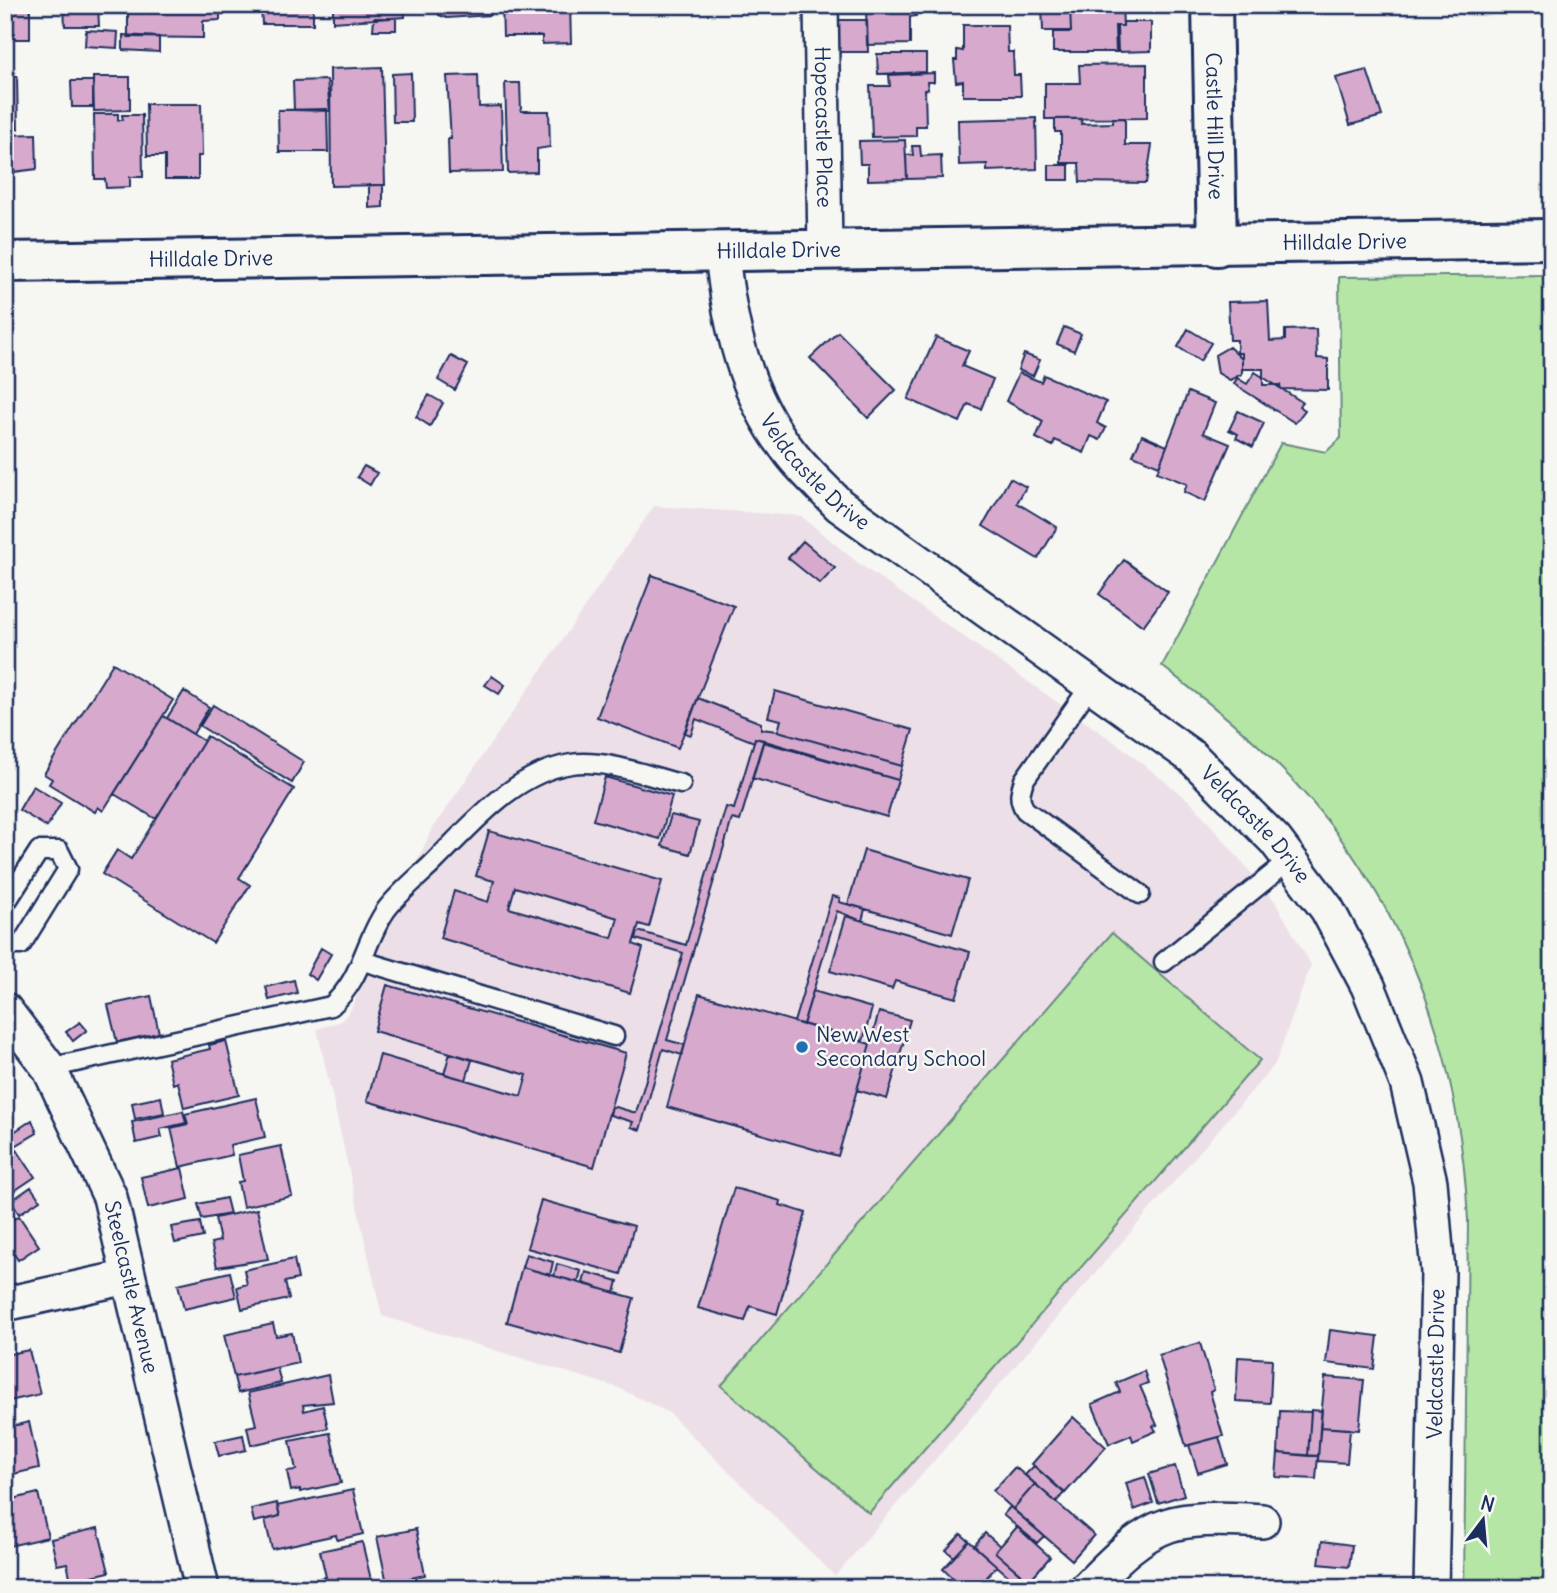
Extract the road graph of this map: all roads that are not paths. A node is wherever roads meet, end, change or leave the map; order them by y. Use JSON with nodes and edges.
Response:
{"nodes":[{"id":1,"x":821,"y":5,"type":"edge"},
{"id":2,"x":1212,"y":5,"type":"edge"},
{"id":3,"x":1552,"y":239,"type":"edge"},
{"id":4,"x":1217,"y":246,"type":"junction"},
{"id":5,"x":825,"y":248,"type":"junction"},
{"id":6,"x":722,"y":253,"type":"junction"},
{"id":7,"x":5,"y":262,"type":"edge"},
{"id":8,"x":1091,"y":685,"type":"junction"},
{"id":9,"x":681,"y":784,"type":"dead end"},
{"id":10,"x":1290,"y":860,"type":"junction"},
{"id":11,"x":1140,"y":894,"type":"dead end"},
{"id":12,"x":5,"y":904,"type":"edge"},
{"id":13,"x":5,"y":945,"type":"edge"},
{"id":14,"x":363,"y":961,"type":"junction"},
{"id":15,"x":1164,"y":962,"type":"dead end"},
{"id":16,"x":5,"y":1010,"type":"edge"},
{"id":17,"x":614,"y":1036,"type":"dead end"},
{"id":18,"x":49,"y":1068,"type":"junction"},
{"id":19,"x":128,"y":1278,"type":"junction"},
{"id":20,"x":5,"y":1304,"type":"edge"},
{"id":21,"x":1262,"y":1521,"type":"dead end"},
{"id":22,"x":202,"y":1588,"type":"edge"},
{"id":23,"x":1087,"y":1588,"type":"edge"},
{"id":24,"x":1431,"y":1588,"type":"edge"}],
"edges":[{"from":1,"to":5,"type":"street","name":"Hopecastle Place"},
{"from":2,"to":4,"type":"street","name":"Castle Hill Drive"},
{"from":3,"to":4,"type":"street","name":"Hilldale Drive"},
{"from":4,"to":5,"type":"street","name":"Hilldale Drive"},
{"from":5,"to":6,"type":"street","name":"Hilldale Drive"},
{"from":6,"to":7,"type":"street","name":"Hilldale Drive"},
{"from":6,"to":8,"type":"street","name":"Veldcastle Drive"},
{"from":8,"to":10,"type":"street","name":"Veldcastle Drive"},
{"from":8,"to":11,"type":"lane"},
{"from":9,"to":14,"type":"lane"},
{"from":10,"to":15,"type":"lane"},
{"from":10,"to":24,"type":"street","name":"Veldcastle Drive"},
{"from":12,"to":13,"type":"lane"},
{"from":14,"to":17,"type":"lane"},
{"from":14,"to":18,"type":"lane"},
{"from":16,"to":18,"type":"street","name":"Steelcastle Avenue"},
{"from":18,"to":19,"type":"street","name":"Steelcastle Avenue"},
{"from":19,"to":20,"type":"street"},
{"from":19,"to":22,"type":"street","name":"Steelcastle Avenue"},
{"from":21,"to":23,"type":"street"}]}
